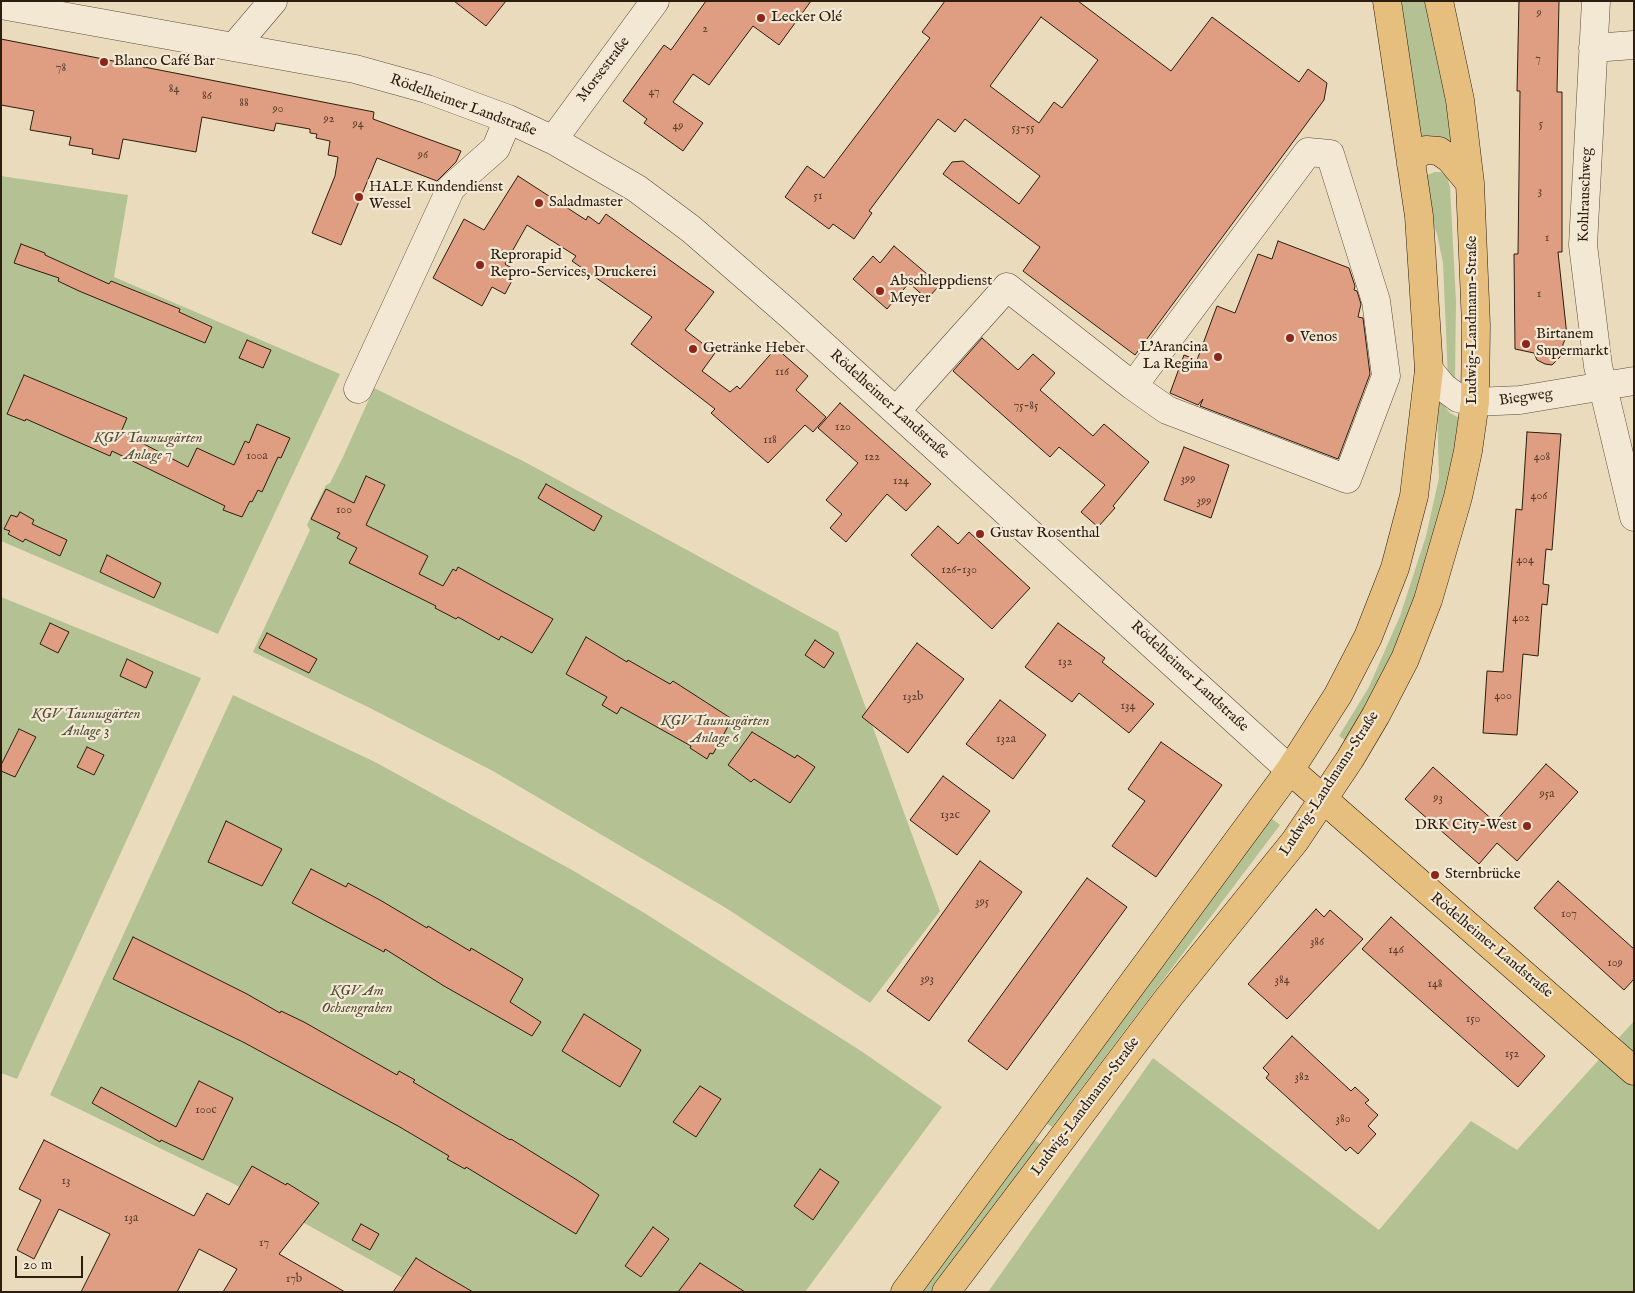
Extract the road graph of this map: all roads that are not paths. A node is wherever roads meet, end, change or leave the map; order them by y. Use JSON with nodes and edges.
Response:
{"nodes":[{"id":1,"x":273,"y":1,"type":"edge"},
{"id":2,"x":655,"y":1,"type":"edge"},
{"id":3,"x":1387,"y":1,"type":"edge"},
{"id":4,"x":1439,"y":1,"type":"edge"},
{"id":5,"x":1596,"y":1,"type":"edge"},
{"id":6,"x":1,"y":5,"type":"edge"},
{"id":7,"x":1634,"y":45,"type":"edge"},
{"id":8,"x":234,"y":47,"type":"junction"},
{"id":9,"x":1593,"y":48,"type":"junction"},
{"id":10,"x":508,"y":119,"type":"junction"},
{"id":11,"x":553,"y":140,"type":"junction"},
{"id":12,"x":1411,"y":164,"type":"junction"},
{"id":13,"x":1470,"y":183,"type":"junction"},
{"id":14,"x":1429,"y":370,"type":"junction"},
{"id":15,"x":1634,"y":381,"type":"edge"},
{"id":16,"x":1133,"y":386,"type":"junction"},
{"id":17,"x":1604,"y":387,"type":"junction"},
{"id":18,"x":358,"y":389,"type":"dead end"},
{"id":19,"x":1474,"y":402,"type":"junction"},
{"id":20,"x":896,"y":411,"type":"junction"},
{"id":21,"x":1634,"y":517,"type":"edge"},
{"id":22,"x":1290,"y":770,"type":"junction"},
{"id":23,"x":1323,"y":798,"type":"junction"},
{"id":24,"x":1634,"y":1071,"type":"edge"},
{"id":25,"x":905,"y":1292,"type":"edge"},
{"id":26,"x":946,"y":1292,"type":"edge"}],
"edges":[{"from":1,"to":8,"type":"street"},
{"from":2,"to":11,"type":"street","name":"Morsestraße"},
{"from":3,"to":12,"type":"main road"},
{"from":4,"to":13,"type":"main road","name":"Ludwig-Landmann-Straße"},
{"from":5,"to":9,"type":"street","name":"Kohlrauschweg"},
{"from":6,"to":8,"type":"street","name":"Rödelheimer Landstraße"},
{"from":7,"to":9,"type":"street"},
{"from":8,"to":10,"type":"street","name":"Rödelheimer Landstraße"},
{"from":9,"to":17,"type":"street","name":"Kohlrauschweg"},
{"from":10,"to":11,"type":"street","name":"Rödelheimer Landstraße"},
{"from":10,"to":18,"type":"street"},
{"from":11,"to":20,"type":"street","name":"Rödelheimer Landstraße"},
{"from":12,"to":13,"type":"main road"},
{"from":12,"to":14,"type":"main road"},
{"from":13,"to":19,"type":"main road","name":"Ludwig-Landmann-Straße"},
{"from":14,"to":19,"type":"street","name":"Biegweg"},
{"from":14,"to":22,"type":"main road"},
{"from":15,"to":17,"type":"street","name":"Biegweg"},
{"from":16,"to":16,"type":"street"},
{"from":16,"to":20,"type":"street"},
{"from":17,"to":19,"type":"street","name":"Biegweg"},
{"from":17,"to":21,"type":"street","name":"Kohlrauschweg"},
{"from":19,"to":23,"type":"main road","name":"Ludwig-Landmann-Straße"},
{"from":20,"to":22,"type":"street","name":"Rödelheimer Landstraße"},
{"from":22,"to":23,"type":"main road","name":"Rödelheimer Landstraße"},
{"from":22,"to":25,"type":"main road"},
{"from":23,"to":24,"type":"main road","name":"Rödelheimer Landstraße"},
{"from":23,"to":26,"type":"main road","name":"Ludwig-Landmann-Straße"}]}
